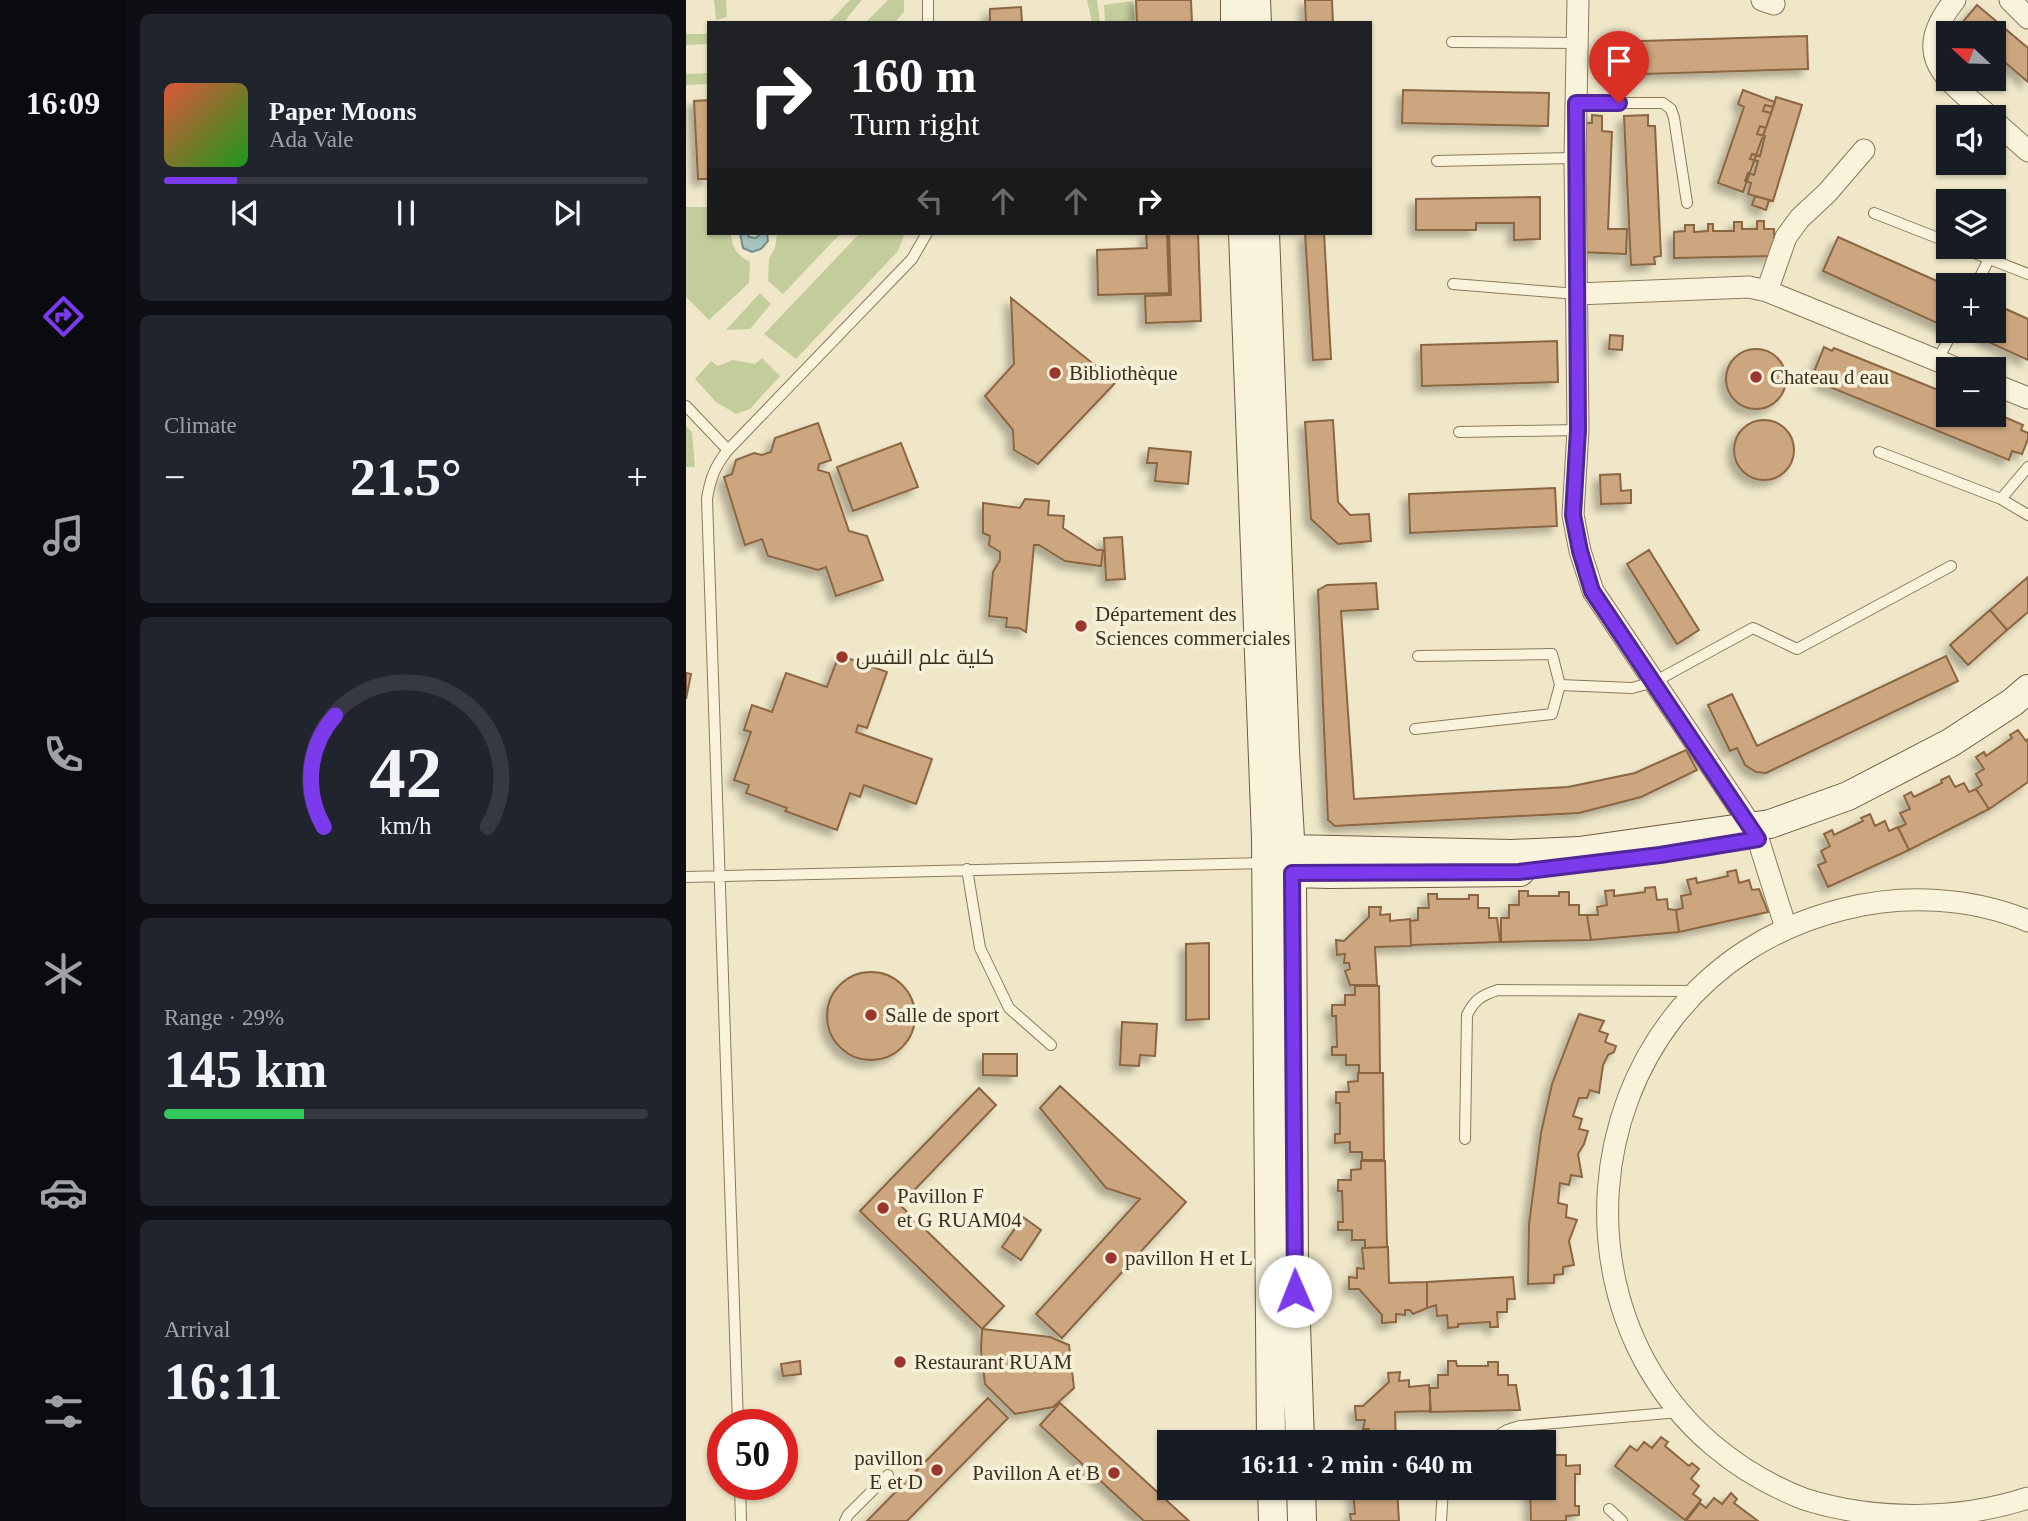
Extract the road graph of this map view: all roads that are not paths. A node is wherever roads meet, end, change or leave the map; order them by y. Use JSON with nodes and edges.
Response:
{"nodes":[{"id":1,"x":928,"y":0,"type":"edge"},
{"id":2,"x":1235,"y":0,"type":"edge"},
{"id":3,"x":1256,"y":0,"type":"edge"},
{"id":4,"x":1577,"y":0,"type":"edge"},
{"id":5,"x":1955,"y":0,"type":"edge"},
{"id":6,"x":2010,"y":0,"type":"edge"},
{"id":7,"x":2028,"y":18,"type":"edge"},
{"id":8,"x":928,"y":21,"type":"edge"},
{"id":9,"x":1235,"y":21,"type":"edge"},
{"id":10,"x":1257,"y":21,"type":"edge"},
{"id":11,"x":1452,"y":42,"type":"dead end"},
{"id":12,"x":1577,"y":43,"type":"junction"},
{"id":13,"x":1576,"y":103,"type":"junction"},
{"id":14,"x":1976,"y":105,"type":"edge"},
{"id":15,"x":2006,"y":131,"type":"edge"},
{"id":16,"x":1864,"y":150,"type":"dead end"},
{"id":17,"x":2028,"y":151,"type":"edge"},
{"id":18,"x":1575,"y":158,"type":"junction"},
{"id":19,"x":1437,"y":161,"type":"dead end"},
{"id":20,"x":1687,"y":203,"type":"dead end"},
{"id":21,"x":1874,"y":213,"type":"dead end"},
{"id":22,"x":926,"y":235,"type":"edge"},
{"id":23,"x":1243,"y":235,"type":"edge"},
{"id":24,"x":1265,"y":235,"type":"edge"},
{"id":25,"x":1936,"y":237,"type":"edge"},
{"id":26,"x":1990,"y":259,"type":"joint"},
{"id":27,"x":1982,"y":273,"type":"edge"},
{"id":28,"x":2028,"y":274,"type":"edge"},
{"id":29,"x":1453,"y":284,"type":"dead end"},
{"id":30,"x":1767,"y":291,"type":"junction"},
{"id":31,"x":1577,"y":294,"type":"junction"},
{"id":32,"x":1936,"y":361,"type":"edge"},
{"id":33,"x":2006,"y":389,"type":"edge"},
{"id":34,"x":2028,"y":398,"type":"edge"},
{"id":35,"x":686,"y":406,"type":"edge"},
{"id":36,"x":1578,"y":430,"type":"junction"},
{"id":37,"x":1460,"y":432,"type":"dead end"},
{"id":38,"x":729,"y":450,"type":"junction"},
{"id":39,"x":1879,"y":452,"type":"dead end"},
{"id":40,"x":2028,"y":467,"type":"edge"},
{"id":41,"x":2001,"y":499,"type":"junction"},
{"id":42,"x":2028,"y":515,"type":"edge"},
{"id":43,"x":1951,"y":566,"type":"dead end"},
{"id":44,"x":1418,"y":656,"type":"dead end"},
{"id":45,"x":1654,"y":682,"type":"junction"},
{"id":46,"x":1560,"y":685,"type":"junction"},
{"id":47,"x":2028,"y":689,"type":"edge"},
{"id":48,"x":2028,"y":711,"type":"edge"},
{"id":49,"x":1415,"y":729,"type":"dead end"},
{"id":50,"x":1755,"y":833,"type":"junction"},
{"id":51,"x":1292,"y":861,"type":"junction"},
{"id":52,"x":1266,"y":863,"type":"junction"},
{"id":53,"x":967,"y":869,"type":"junction"},
{"id":54,"x":719,"y":875,"type":"junction"},
{"id":55,"x":686,"y":877,"type":"edge"},
{"id":56,"x":2028,"y":920,"type":"edge"},
{"id":57,"x":1786,"y":928,"type":"junction"},
{"id":58,"x":1695,"y":991,"type":"junction"},
{"id":59,"x":1051,"y":1045,"type":"dead end"},
{"id":60,"x":1465,"y":1139,"type":"dead end"},
{"id":61,"x":737,"y":1409,"type":"edge"},
{"id":62,"x":1679,"y":1412,"type":"junction"},
{"id":63,"x":1271,"y":1430,"type":"edge"},
{"id":64,"x":1300,"y":1430,"type":"edge"},
{"id":65,"x":1507,"y":1430,"type":"edge"},
{"id":66,"x":888,"y":1475,"type":"dead end"},
{"id":67,"x":2028,"y":1498,"type":"edge"},
{"id":68,"x":740,"y":1500,"type":"edge"},
{"id":69,"x":1272,"y":1500,"type":"edge"},
{"id":70,"x":1301,"y":1500,"type":"edge"},
{"id":71,"x":1442,"y":1500,"type":"edge"},
{"id":72,"x":1609,"y":1509,"type":"dead end"},
{"id":73,"x":1817,"y":1513,"type":"edge"},
{"id":74,"x":741,"y":1521,"type":"edge"},
{"id":75,"x":845,"y":1521,"type":"edge"},
{"id":76,"x":1273,"y":1521,"type":"edge"},
{"id":77,"x":1302,"y":1521,"type":"edge"},
{"id":78,"x":1441,"y":1521,"type":"edge"},
{"id":79,"x":1622,"y":1521,"type":"edge"}],
"edges":[{"from":1,"to":8,"type":"lane"},
{"from":2,"to":9,"type":"main road"},
{"from":3,"to":10,"type":"main road"},
{"from":4,"to":12,"type":"street"},
{"from":5,"to":14,"type":"street"},
{"from":6,"to":7,"type":"street"},
{"from":11,"to":12,"type":"lane"},
{"from":12,"to":13,"type":"street"},
{"from":13,"to":18,"type":"street"},
{"from":13,"to":20,"type":"lane"},
{"from":15,"to":17,"type":"street"},
{"from":16,"to":30,"type":"street"},
{"from":18,"to":19,"type":"lane"},
{"from":18,"to":31,"type":"street"},
{"from":21,"to":25,"type":"lane"},
{"from":22,"to":38,"type":"lane"},
{"from":23,"to":52,"type":"main road"},
{"from":24,"to":51,"type":"main road"},
{"from":26,"to":27,"type":"lane"},
{"from":26,"to":28,"type":"lane"},
{"from":29,"to":31,"type":"lane"},
{"from":30,"to":31,"type":"street"},
{"from":30,"to":32,"type":"street"},
{"from":31,"to":36,"type":"street"},
{"from":33,"to":34,"type":"street"},
{"from":35,"to":38,"type":"lane"},
{"from":36,"to":37,"type":"lane"},
{"from":36,"to":45,"type":"street"},
{"from":38,"to":54,"type":"lane"},
{"from":39,"to":41,"type":"lane"},
{"from":40,"to":41,"type":"lane"},
{"from":41,"to":42,"type":"lane"},
{"from":43,"to":45,"type":"lane"},
{"from":44,"to":46,"type":"lane"},
{"from":45,"to":46,"type":"lane"},
{"from":45,"to":50,"type":"street"},
{"from":46,"to":49,"type":"lane"},
{"from":47,"to":50,"type":"main road"},
{"from":48,"to":50,"type":"main road"},
{"from":50,"to":51,"type":"main road"},
{"from":50,"to":57,"type":"street"},
{"from":51,"to":52,"type":"main road"},
{"from":51,"to":64,"type":"main road"},
{"from":52,"to":53,"type":"lane"},
{"from":52,"to":63,"type":"main road"},
{"from":53,"to":54,"type":"lane"},
{"from":53,"to":59,"type":"lane"},
{"from":54,"to":55,"type":"lane"},
{"from":54,"to":61,"type":"lane"},
{"from":56,"to":57,"type":"street"},
{"from":57,"to":58,"type":"street"},
{"from":58,"to":60,"type":"lane"},
{"from":58,"to":62,"type":"street"},
{"from":62,"to":65,"type":"lane"},
{"from":62,"to":73,"type":"street"},
{"from":66,"to":75,"type":"lane"},
{"from":67,"to":73,"type":"street"},
{"from":68,"to":74,"type":"lane"},
{"from":69,"to":76,"type":"main road"},
{"from":70,"to":77,"type":"main road"},
{"from":71,"to":78,"type":"lane"},
{"from":72,"to":79,"type":"lane"}]}
